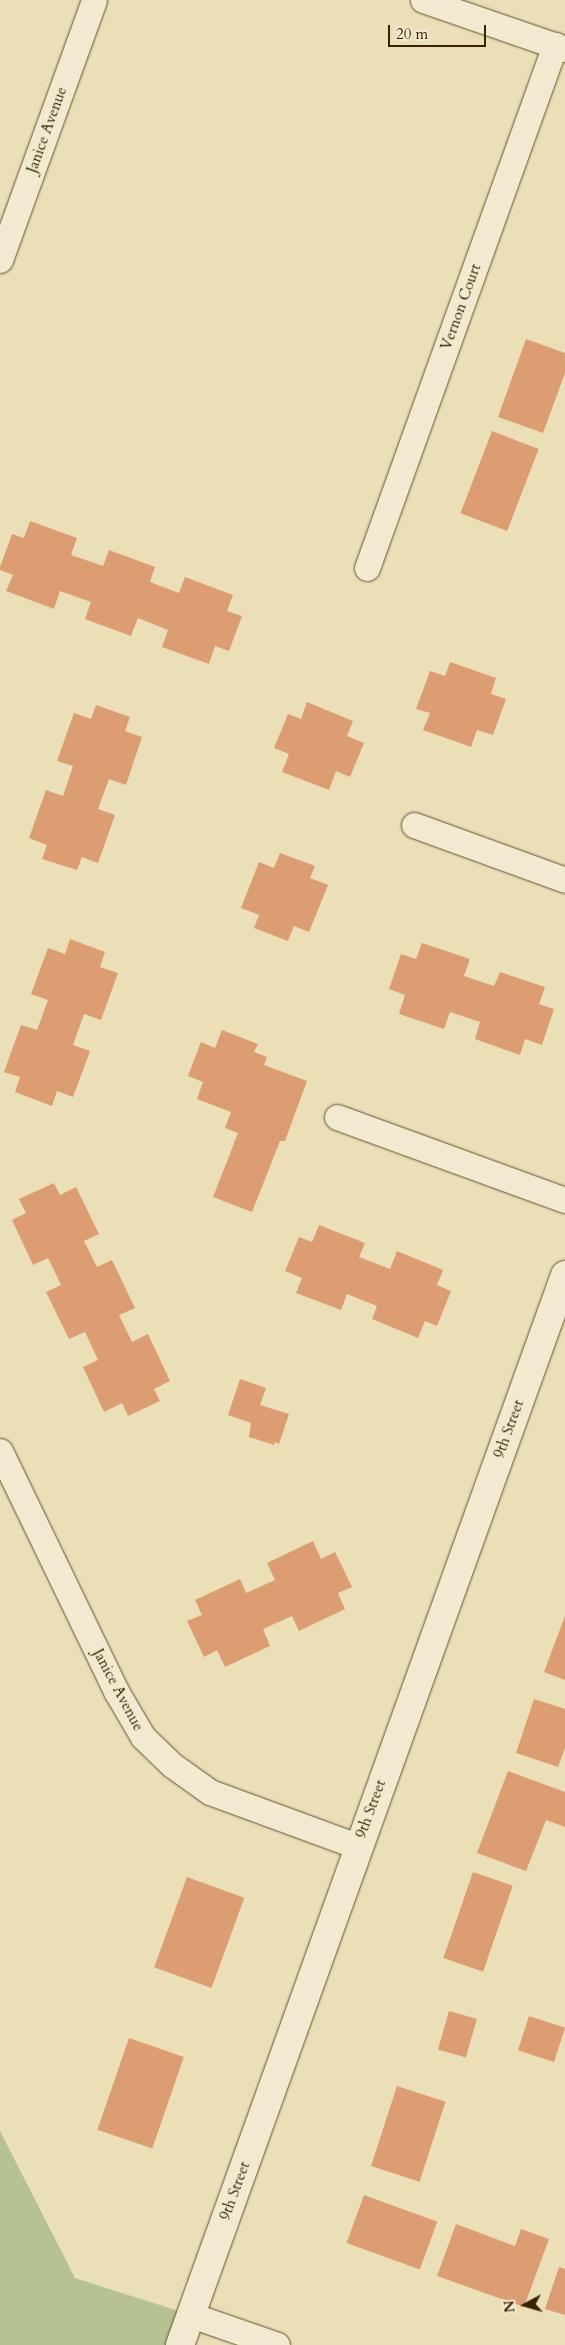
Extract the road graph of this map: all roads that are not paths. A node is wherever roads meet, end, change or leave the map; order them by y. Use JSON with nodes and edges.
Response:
{"nodes":[{"id":1,"x":94,"y":0,"type":"edge"},
{"id":2,"x":423,"y":0,"type":"edge"},
{"id":3,"x":560,"y":47,"type":"edge"},
{"id":4,"x":0,"y":260,"type":"edge"},
{"id":5,"x":367,"y":568,"type":"dead end"},
{"id":6,"x":414,"y":825,"type":"dead end"},
{"id":7,"x":565,"y":880,"type":"edge"},
{"id":8,"x":338,"y":1117,"type":"dead end"},
{"id":9,"x":565,"y":1200,"type":"edge"},
{"id":10,"x":565,"y":1275,"type":"edge"},
{"id":11,"x":0,"y":1451,"type":"edge"},
{"id":12,"x":357,"y":1846,"type":"junction"},
{"id":13,"x":191,"y":2315,"type":"junction"},
{"id":14,"x":180,"y":2345,"type":"edge"},
{"id":15,"x":277,"y":2345,"type":"edge"}],
"edges":[{"from":1,"to":4,"type":"street","name":"Janice Avenue"},
{"from":2,"to":3,"type":"street"},
{"from":3,"to":5,"type":"street","name":"Vernon Court"},
{"from":6,"to":7,"type":"street"},
{"from":8,"to":9,"type":"street"},
{"from":10,"to":12,"type":"street","name":"9th Street"},
{"from":11,"to":12,"type":"street","name":"Janice Avenue"},
{"from":12,"to":13,"type":"street","name":"9th Street"},
{"from":13,"to":14,"type":"street","name":"9th Street"},
{"from":13,"to":15,"type":"street"}]}
